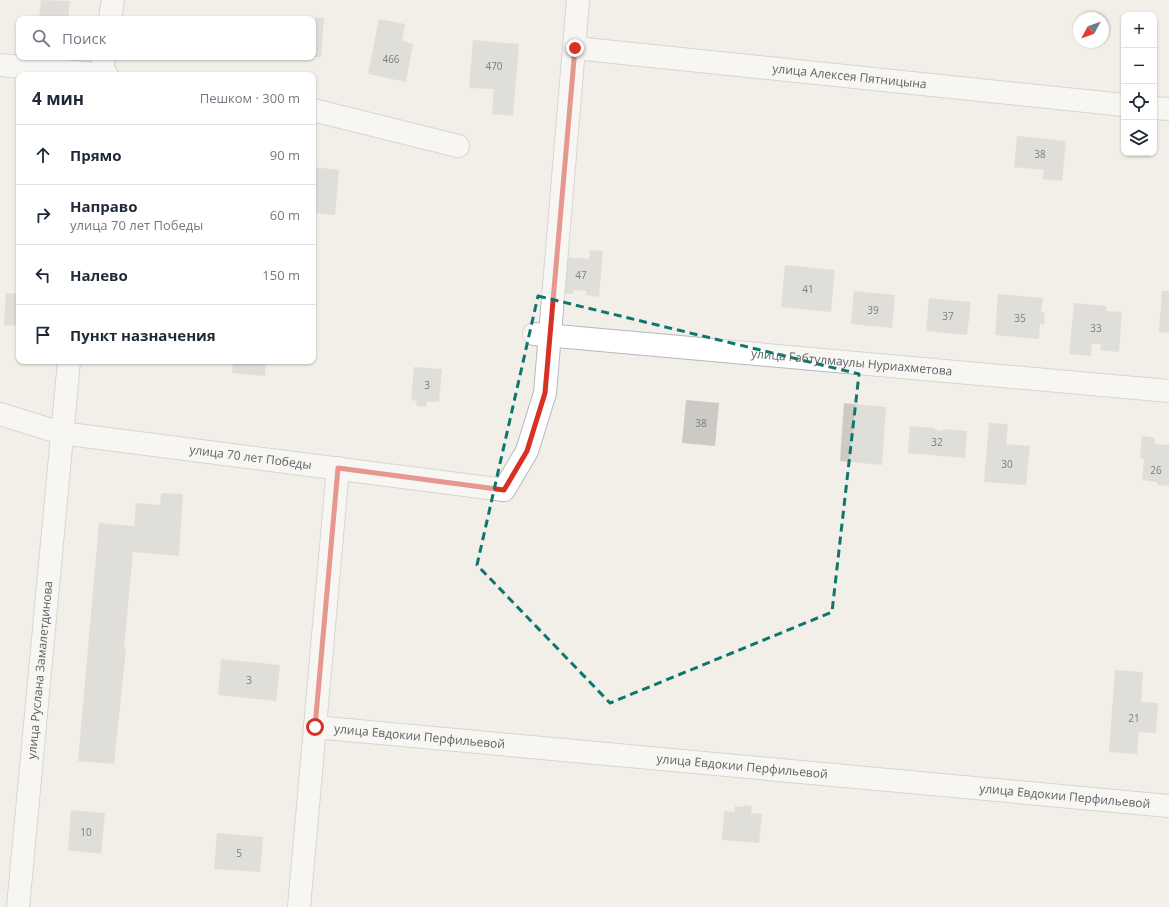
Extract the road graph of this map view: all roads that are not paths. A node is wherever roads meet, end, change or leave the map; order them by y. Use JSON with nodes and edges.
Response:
{"nodes":[{"id":1,"x":113,"y":0,"type":"edge"},
{"id":2,"x":578,"y":0,"type":"edge"},
{"id":3,"x":110,"y":16,"type":"edge"},
{"id":4,"x":575,"y":48,"type":"junction"},
{"id":5,"x":104,"y":60,"type":"edge"},
{"id":6,"x":0,"y":65,"type":"edge"},
{"id":7,"x":71,"y":72,"type":"edge"},
{"id":8,"x":102,"y":72,"type":"edge"},
{"id":9,"x":1121,"y":105,"type":"edge"},
{"id":10,"x":1157,"y":108,"type":"edge"},
{"id":11,"x":1169,"y":109,"type":"edge"},
{"id":12,"x":316,"y":111,"type":"edge"},
{"id":13,"x":458,"y":146,"type":"dead end"},
{"id":14,"x":542,"y":335,"type":"junction"},
{"id":15,"x":69,"y":364,"type":"edge"},
{"id":16,"x":1169,"y":391,"type":"edge"},
{"id":17,"x":0,"y":414,"type":"edge"},
{"id":18,"x":61,"y":433,"type":"junction"},
{"id":19,"x":338,"y":468,"type":"junction"},
{"id":20,"x":315,"y":727,"type":"junction"},
{"id":21,"x":1169,"y":806,"type":"edge"},
{"id":22,"x":18,"y":907,"type":"edge"},
{"id":23,"x":299,"y":907,"type":"edge"}],
"edges":[{"from":1,"to":3,"type":"street"},
{"from":2,"to":4,"type":"street"},
{"from":4,"to":9,"type":"street","name":"улица Алексея Пятницына"},
{"from":4,"to":14,"type":"street"},
{"from":5,"to":8,"type":"street"},
{"from":6,"to":7,"type":"street"},
{"from":10,"to":11,"type":"street"},
{"from":12,"to":13,"type":"street"},
{"from":14,"to":16,"type":"street","name":"улица Габтулмаулы Нуриахметова"},
{"from":14,"to":19,"type":"street","name":"улица 70 лет Победы"},
{"from":15,"to":18,"type":"street","name":"улица Руслана Замалетдинова"},
{"from":17,"to":18,"type":"street","name":"улица 70 лет Победы"},
{"from":18,"to":19,"type":"street","name":"улица 70 лет Победы"},
{"from":18,"to":22,"type":"street","name":"улица Руслана Замалетдинова"},
{"from":19,"to":20,"type":"street"},
{"from":20,"to":21,"type":"street","name":"улица Евдокии Перфильевой"},
{"from":20,"to":23,"type":"street"}]}
